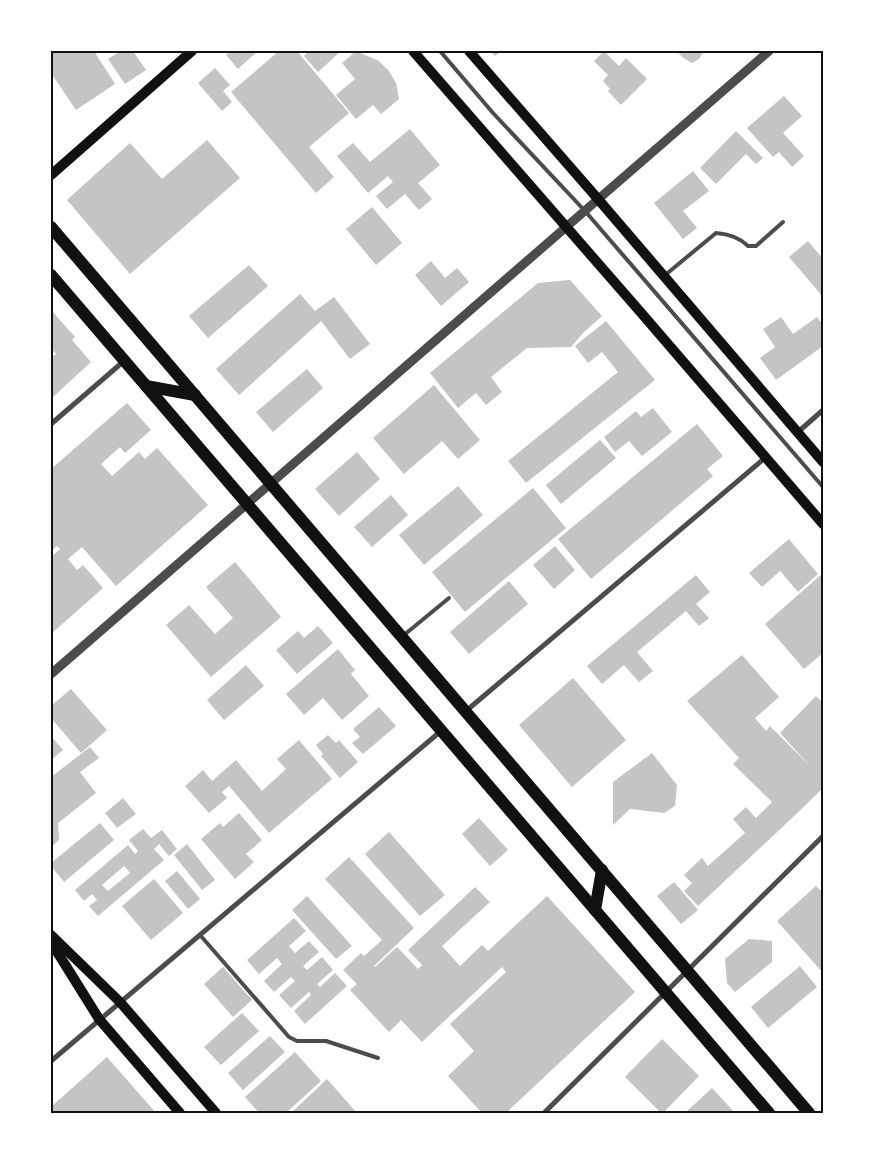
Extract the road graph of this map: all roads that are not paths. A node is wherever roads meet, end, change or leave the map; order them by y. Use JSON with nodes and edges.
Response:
{"nodes":[{"id":1,"x":192,"y":51,"type":"edge"},
{"id":2,"x":413,"y":51,"type":"edge"},
{"id":3,"x":440,"y":51,"type":"edge"},
{"id":4,"x":469,"y":51,"type":"edge"},
{"id":5,"x":769,"y":51,"type":"edge"},
{"id":6,"x":51,"y":175,"type":"edge"},
{"id":7,"x":598,"y":200,"type":"junction"},
{"id":8,"x":584,"y":211,"type":"junction"},
{"id":9,"x":784,"y":222,"type":"dead end"},
{"id":10,"x":51,"y":227,"type":"edge"},
{"id":11,"x":566,"y":227,"type":"junction"},
{"id":12,"x":51,"y":275,"type":"edge"},
{"id":13,"x":664,"y":276,"type":"junction"},
{"id":14,"x":124,"y":360,"type":"junction"},
{"id":15,"x":146,"y":386,"type":"junction"},
{"id":16,"x":196,"y":395,"type":"junction"},
{"id":17,"x":823,"y":410,"type":"edge"},
{"id":18,"x":51,"y":424,"type":"edge"},
{"id":19,"x":797,"y":432,"type":"junction"},
{"id":20,"x":765,"y":458,"type":"junction"},
{"id":21,"x":823,"y":462,"type":"edge"},
{"id":22,"x":271,"y":484,"type":"junction"},
{"id":23,"x":823,"y":488,"type":"edge"},
{"id":24,"x":247,"y":504,"type":"junction"},
{"id":25,"x":823,"y":524,"type":"edge"},
{"id":26,"x":449,"y":598,"type":"dead end"},
{"id":27,"x":402,"y":636,"type":"junction"},
{"id":28,"x":51,"y":674,"type":"edge"},
{"id":29,"x":466,"y":711,"type":"junction"},
{"id":30,"x":442,"y":731,"type":"junction"},
{"id":31,"x":823,"y":836,"type":"edge"},
{"id":32,"x":602,"y":870,"type":"junction"},
{"id":33,"x":595,"y":910,"type":"junction"},
{"id":34,"x":51,"y":935,"type":"edge"},
{"id":35,"x":200,"y":935,"type":"junction"},
{"id":36,"x":51,"y":942,"type":"edge"},
{"id":37,"x":687,"y":971,"type":"junction"},
{"id":38,"x":665,"y":993,"type":"junction"},
{"id":39,"x":120,"y":1002,"type":"junction"},
{"id":40,"x":99,"y":1020,"type":"junction"},
{"id":41,"x":378,"y":1058,"type":"dead end"},
{"id":42,"x":51,"y":1061,"type":"edge"},
{"id":43,"x":180,"y":1113,"type":"edge"},
{"id":44,"x":216,"y":1113,"type":"edge"},
{"id":45,"x":544,"y":1113,"type":"edge"},
{"id":46,"x":768,"y":1113,"type":"edge"},
{"id":47,"x":809,"y":1113,"type":"edge"}],
"edges":[{"from":1,"to":6,"type":"main road"},
{"from":2,"to":11,"type":"main road"},
{"from":3,"to":8,"type":"lane"},
{"from":4,"to":7,"type":"main road"},
{"from":5,"to":7,"type":"street"},
{"from":7,"to":8,"type":"street"},
{"from":7,"to":13,"type":"main road"},
{"from":8,"to":11,"type":"street"},
{"from":8,"to":23,"type":"lane"},
{"from":9,"to":13,"type":"lane"},
{"from":10,"to":16,"type":"main road"},
{"from":11,"to":20,"type":"main road"},
{"from":11,"to":22,"type":"street"},
{"from":12,"to":14,"type":"main road"},
{"from":13,"to":19,"type":"main road"},
{"from":14,"to":15,"type":"main road"},
{"from":14,"to":18,"type":"street"},
{"from":15,"to":16,"type":"main road"},
{"from":15,"to":24,"type":"main road"},
{"from":16,"to":22,"type":"main road"},
{"from":17,"to":19,"type":"street"},
{"from":19,"to":21,"type":"main road"},
{"from":20,"to":25,"type":"main road"},
{"from":20,"to":29,"type":"street"},
{"from":22,"to":24,"type":"street"},
{"from":22,"to":27,"type":"main road"},
{"from":24,"to":28,"type":"street"},
{"from":24,"to":30,"type":"main road"},
{"from":26,"to":27,"type":"lane"},
{"from":27,"to":29,"type":"main road"},
{"from":29,"to":32,"type":"main road"},
{"from":30,"to":33,"type":"main road"},
{"from":30,"to":35,"type":"street"},
{"from":31,"to":37,"type":"street"},
{"from":32,"to":33,"type":"main road"},
{"from":32,"to":37,"type":"main road"},
{"from":33,"to":38,"type":"main road"},
{"from":34,"to":39,"type":"main road"},
{"from":35,"to":39,"type":"street"},
{"from":35,"to":41,"type":"lane"},
{"from":36,"to":40,"type":"main road"},
{"from":37,"to":38,"type":"street"},
{"from":37,"to":47,"type":"main road"},
{"from":38,"to":45,"type":"street"},
{"from":38,"to":46,"type":"main road"},
{"from":39,"to":40,"type":"street"},
{"from":39,"to":44,"type":"main road"},
{"from":40,"to":42,"type":"street"},
{"from":40,"to":43,"type":"main road"}]}
